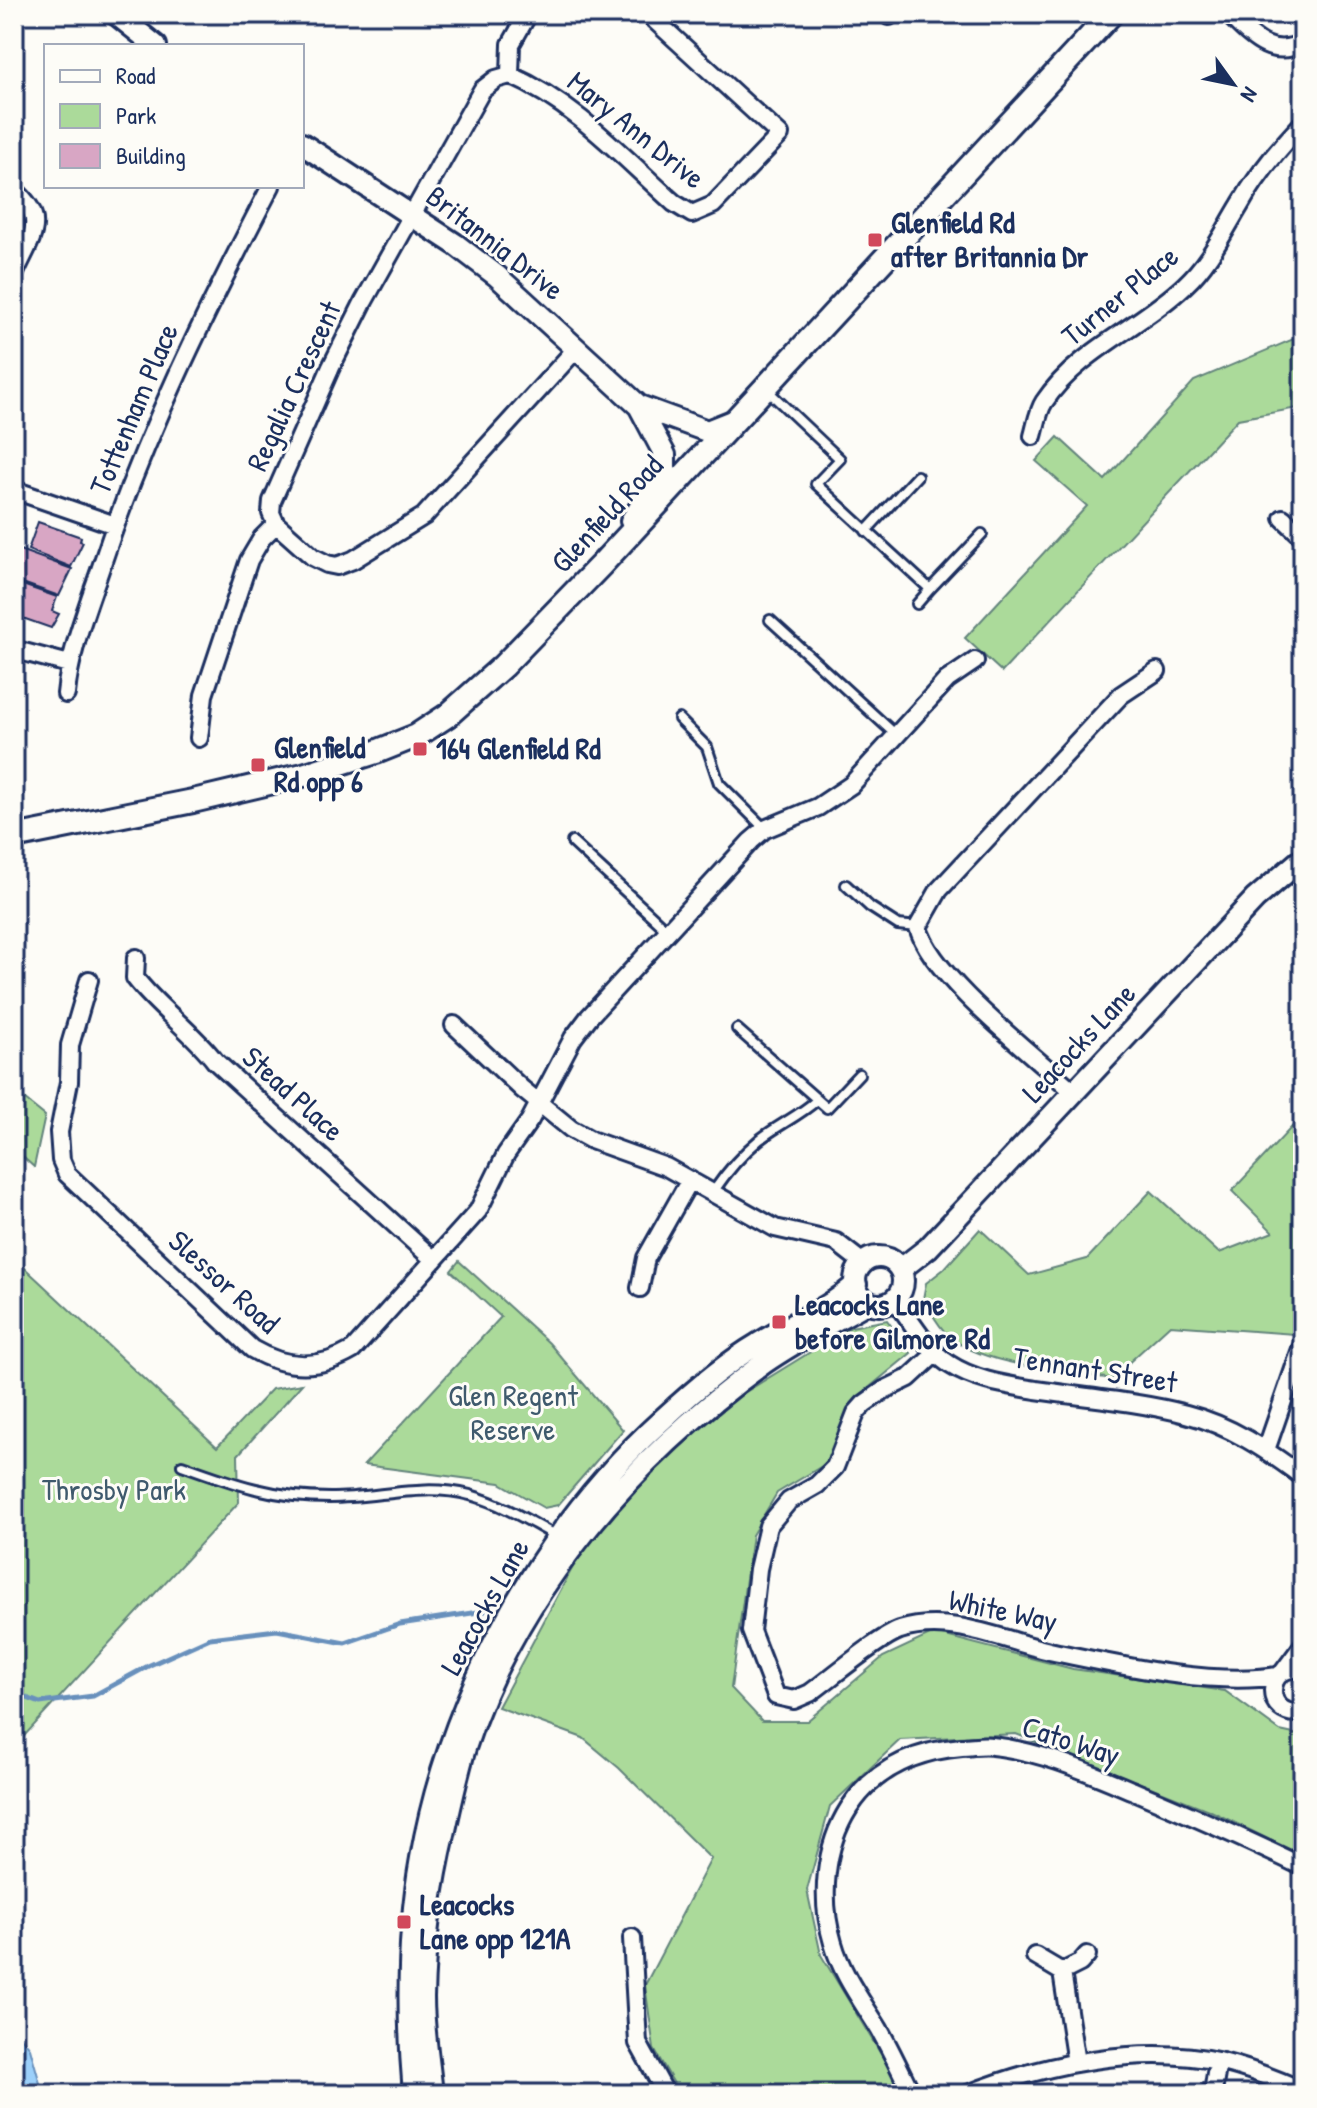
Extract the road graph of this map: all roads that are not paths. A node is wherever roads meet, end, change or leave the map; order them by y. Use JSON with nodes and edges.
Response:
{"nodes":[{"id":1,"x":116,"y":14,"type":"edge"},
{"id":2,"x":528,"y":14,"type":"edge"},
{"id":3,"x":648,"y":14,"type":"edge"},
{"id":4,"x":1111,"y":14,"type":"edge"},
{"id":5,"x":1228,"y":14,"type":"edge"},
{"id":6,"x":1303,"y":42,"type":"edge"},
{"id":7,"x":153,"y":44,"type":"edge"},
{"id":8,"x":510,"y":75,"type":"junction"},
{"id":9,"x":1303,"y":123,"type":"edge"},
{"id":10,"x":304,"y":145,"type":"edge"},
{"id":11,"x":270,"y":188,"type":"edge"},
{"id":12,"x":14,"y":190,"type":"edge"},
{"id":13,"x":412,"y":215,"type":"junction"},
{"id":14,"x":14,"y":275,"type":"edge"},
{"id":15,"x":577,"y":348,"type":"junction"},
{"id":16,"x":766,"y":389,"type":"junction"},
{"id":17,"x":639,"y":406,"type":"junction"},
{"id":18,"x":737,"y":419,"type":"junction"},
{"id":19,"x":1033,"y":436,"type":"dead end"},
{"id":20,"x":917,"y":476,"type":"dead end"},
{"id":21,"x":14,"y":490,"type":"edge"},
{"id":22,"x":1283,"y":518,"type":"dead end"},
{"id":23,"x":276,"y":524,"type":"junction"},
{"id":24,"x":115,"y":525,"type":"junction"},
{"id":25,"x":866,"y":531,"type":"junction"},
{"id":26,"x":982,"y":534,"type":"dead end"},
{"id":27,"x":1303,"y":537,"type":"edge"},
{"id":28,"x":601,"y":565,"type":"junction"},
{"id":29,"x":930,"y":589,"type":"junction"},
{"id":30,"x":917,"y":604,"type":"dead end"},
{"id":31,"x":770,"y":620,"type":"dead end"},
{"id":32,"x":14,"y":654,"type":"edge"},
{"id":33,"x":975,"y":661,"type":"dead end"},
{"id":34,"x":69,"y":664,"type":"junction"},
{"id":35,"x":1157,"y":671,"type":"dead end"},
{"id":36,"x":66,"y":694,"type":"dead end"},
{"id":37,"x":679,"y":719,"type":"dead end"},
{"id":38,"x":896,"y":736,"type":"junction"},
{"id":39,"x":199,"y":738,"type":"dead end"},
{"id":40,"x":765,"y":829,"type":"junction"},
{"id":41,"x":14,"y":837,"type":"edge"},
{"id":42,"x":572,"y":842,"type":"dead end"},
{"id":43,"x":1303,"y":858,"type":"edge"},
{"id":44,"x":846,"y":885,"type":"dead end"},
{"id":45,"x":918,"y":927,"type":"junction"},
{"id":46,"x":668,"y":931,"type":"junction"},
{"id":47,"x":136,"y":958,"type":"dead end"},
{"id":48,"x":89,"y":980,"type":"dead end"},
{"id":49,"x":454,"y":1025,"type":"dead end"},
{"id":50,"x":737,"y":1029,"type":"dead end"},
{"id":51,"x":859,"y":1074,"type":"dead end"},
{"id":52,"x":1075,"y":1093,"type":"junction"},
{"id":53,"x":817,"y":1100,"type":"junction"},
{"id":54,"x":539,"y":1103,"type":"junction"},
{"id":55,"x":690,"y":1180,"type":"junction"},
{"id":56,"x":713,"y":1192,"type":"junction"},
{"id":57,"x":434,"y":1260,"type":"junction"},
{"id":58,"x":863,"y":1263,"type":"junction"},
{"id":59,"x":901,"y":1269,"type":"junction"},
{"id":60,"x":856,"y":1284,"type":"junction"},
{"id":61,"x":640,"y":1288,"type":"dead end"},
{"id":62,"x":895,"y":1299,"type":"junction"},
{"id":63,"x":868,"y":1302,"type":"junction"},
{"id":64,"x":1303,"y":1343,"type":"edge"},
{"id":65,"x":936,"y":1353,"type":"junction"},
{"id":66,"x":1266,"y":1450,"type":"junction"},
{"id":67,"x":182,"y":1465,"type":"dead end"},
{"id":68,"x":1303,"y":1477,"type":"edge"},
{"id":69,"x":565,"y":1541,"type":"junction"},
{"id":70,"x":1303,"y":1645,"type":"edge"},
{"id":71,"x":1303,"y":1670,"type":"edge"},
{"id":72,"x":1280,"y":1674,"type":"junction"},
{"id":73,"x":1231,"y":1681,"type":"junction"},
{"id":74,"x":1273,"y":1696,"type":"junction"},
{"id":75,"x":1300,"y":1714,"type":"edge"},
{"id":76,"x":1303,"y":1867,"type":"edge"},
{"id":77,"x":632,"y":1938,"type":"dead end"},
{"id":78,"x":1087,"y":1955,"type":"dead end"},
{"id":79,"x":1035,"y":1956,"type":"dead end"},
{"id":80,"x":1062,"y":1972,"type":"junction"},
{"id":81,"x":1218,"y":2061,"type":"junction"},
{"id":82,"x":1076,"y":2063,"type":"junction"},
{"id":83,"x":1303,"y":2091,"type":"edge"},
{"id":84,"x":414,"y":2094,"type":"edge"},
{"id":85,"x":432,"y":2094,"type":"edge"},
{"id":86,"x":666,"y":2094,"type":"edge"},
{"id":87,"x":912,"y":2094,"type":"edge"},
{"id":88,"x":968,"y":2094,"type":"edge"},
{"id":89,"x":1209,"y":2094,"type":"edge"}],
"edges":[{"from":1,"to":7,"type":"street"},
{"from":2,"to":8,"type":"street"},
{"from":3,"to":8,"type":"street","name":"Mary Ann Drive"},
{"from":4,"to":16,"type":"main road","name":"Glenfield Road"},
{"from":5,"to":6,"type":"street"},
{"from":8,"to":13,"type":"street"},
{"from":9,"to":19,"type":"street","name":"Turner Place"},
{"from":10,"to":13,"type":"street","name":"Britannia Drive"},
{"from":11,"to":24,"type":"street","name":"Tottenham Place"},
{"from":12,"to":14,"type":"street"},
{"from":13,"to":15,"type":"street","name":"Britannia Drive"},
{"from":13,"to":23,"type":"street","name":"Regalia Crescent"},
{"from":15,"to":17,"type":"street","name":"Britannia Drive"},
{"from":15,"to":23,"type":"street"},
{"from":16,"to":18,"type":"main road","name":"Glenfield Road"},
{"from":16,"to":25,"type":"lane"},
{"from":17,"to":18,"type":"street","name":"Britannia Drive"},
{"from":17,"to":28,"type":"street","name":"Britannia Drive"},
{"from":18,"to":28,"type":"main road","name":"Glenfield Road"},
{"from":20,"to":25,"type":"lane"},
{"from":21,"to":24,"type":"street"},
{"from":22,"to":27,"type":"street"},
{"from":23,"to":39,"type":"street"},
{"from":24,"to":34,"type":"street","name":"Tottenham Place"},
{"from":25,"to":29,"type":"lane"},
{"from":26,"to":29,"type":"lane"},
{"from":28,"to":41,"type":"main road","name":"Glenfield Road"},
{"from":29,"to":30,"type":"lane"},
{"from":31,"to":38,"type":"lane"},
{"from":32,"to":34,"type":"street"},
{"from":33,"to":38,"type":"street"},
{"from":34,"to":36,"type":"street","name":"Tottenham Place"},
{"from":35,"to":45,"type":"street"},
{"from":37,"to":40,"type":"lane"},
{"from":38,"to":40,"type":"street"},
{"from":40,"to":46,"type":"street","name":"Slessor Road"},
{"from":42,"to":46,"type":"lane"},
{"from":43,"to":52,"type":"street","name":"Leacocks Lane"},
{"from":44,"to":45,"type":"lane"},
{"from":45,"to":52,"type":"street"},
{"from":46,"to":54,"type":"street","name":"Slessor Road"},
{"from":47,"to":57,"type":"street","name":"Stead Place"},
{"from":48,"to":57,"type":"street","name":"Slessor Road"},
{"from":49,"to":54,"type":"street"},
{"from":50,"to":53,"type":"lane"},
{"from":51,"to":53,"type":"lane"},
{"from":52,"to":59,"type":"street","name":"Leacocks Lane"},
{"from":53,"to":56,"type":"lane"},
{"from":54,"to":55,"type":"street"},
{"from":54,"to":57,"type":"street","name":"Slessor Road"},
{"from":55,"to":56,"type":"street"},
{"from":55,"to":61,"type":"street"},
{"from":56,"to":58,"type":"street"},
{"from":58,"to":59,"type":"street"},
{"from":58,"to":60,"type":"street"},
{"from":59,"to":62,"type":"street"},
{"from":60,"to":63,"type":"street"},
{"from":60,"to":69,"type":"street","name":"Leacocks Lane"},
{"from":62,"to":63,"type":"street"},
{"from":62,"to":65,"type":"street","name":"Tennant Street"},
{"from":63,"to":69,"type":"street","name":"Leacocks Lane"},
{"from":64,"to":66,"type":"street"},
{"from":65,"to":66,"type":"street","name":"Tennant Street"},
{"from":65,"to":73,"type":"street","name":"White Way"},
{"from":66,"to":68,"type":"street","name":"Tennant Street"},
{"from":67,"to":69,"type":"lane"},
{"from":69,"to":84,"type":"street","name":"Leacocks Lane"},
{"from":69,"to":85,"type":"street","name":"Leacocks Lane"},
{"from":70,"to":72,"type":"street"},
{"from":71,"to":72,"type":"street","name":"White Way"},
{"from":72,"to":73,"type":"street","name":"White Way"},
{"from":72,"to":74,"type":"street"},
{"from":73,"to":74,"type":"street","name":"White Way"},
{"from":74,"to":75,"type":"street","name":"White Way"},
{"from":76,"to":87,"type":"street","name":"Cato Way"},
{"from":77,"to":86,"type":"street"},
{"from":78,"to":80,"type":"street"},
{"from":79,"to":80,"type":"street"},
{"from":80,"to":82,"type":"street"},
{"from":81,"to":82,"type":"street"},
{"from":81,"to":83,"type":"street"},
{"from":81,"to":89,"type":"street"},
{"from":82,"to":88,"type":"street"}]}
